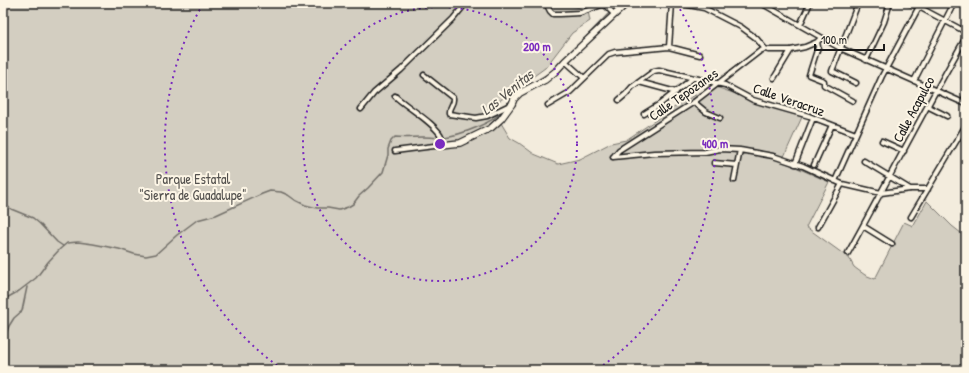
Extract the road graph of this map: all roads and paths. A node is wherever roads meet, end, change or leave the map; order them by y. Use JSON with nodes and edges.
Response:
{"nodes":[{"id":1,"x":466,"y":3,"type":"edge"},
{"id":2,"x":546,"y":3,"type":"edge"},
{"id":3,"x":603,"y":3,"type":"edge"},
{"id":4,"x":627,"y":3,"type":"edge"},
{"id":5,"x":672,"y":3,"type":"edge"},
{"id":6,"x":678,"y":3,"type":"edge"},
{"id":7,"x":761,"y":3,"type":"edge"},
{"id":8,"x":810,"y":3,"type":"edge"},
{"id":9,"x":858,"y":3,"type":"edge"},
{"id":10,"x":890,"y":3,"type":"edge"},
{"id":11,"x":909,"y":3,"type":"edge"},
{"id":12,"x":954,"y":3,"type":"edge"},
{"id":13,"x":920,"y":5,"type":"edge"},
{"id":14,"x":613,"y":12,"type":"junction"},
{"id":15,"x":946,"y":21,"type":"junction"},
{"id":16,"x":800,"y":25,"type":"junction"},
{"id":17,"x":966,"y":32,"type":"edge"},
{"id":18,"x":966,"y":37,"type":"edge"},
{"id":19,"x":821,"y":38,"type":"junction"},
{"id":20,"x":817,"y":42,"type":"junction"},
{"id":21,"x":670,"y":47,"type":"junction"},
{"id":22,"x":840,"y":48,"type":"junction"},
{"id":23,"x":765,"y":49,"type":"junction"},
{"id":24,"x":791,"y":50,"type":"junction"},
{"id":25,"x":700,"y":55,"type":"dead end"},
{"id":26,"x":866,"y":60,"type":"junction"},
{"id":27,"x":565,"y":61,"type":"junction"},
{"id":28,"x":886,"y":68,"type":"junction"},
{"id":29,"x":424,"y":75,"type":"dead end"},
{"id":30,"x":584,"y":78,"type":"junction"},
{"id":31,"x":693,"y":78,"type":"junction"},
{"id":32,"x":774,"y":78,"type":"dead end"},
{"id":33,"x":914,"y":81,"type":"junction"},
{"id":34,"x":639,"y":82,"type":"junction"},
{"id":35,"x":856,"y":83,"type":"dead end"},
{"id":36,"x":717,"y":84,"type":"junction"},
{"id":37,"x":936,"y":90,"type":"junction"},
{"id":38,"x":676,"y":92,"type":"junction"},
{"id":39,"x":966,"y":95,"type":"edge"},
{"id":40,"x":395,"y":96,"type":"dead end"},
{"id":41,"x":619,"y":100,"type":"dead end"},
{"id":42,"x":853,"y":101,"type":"dead end"},
{"id":43,"x":694,"y":102,"type":"junction"},
{"id":44,"x":964,"y":103,"type":"edge"},
{"id":45,"x":511,"y":104,"type":"junction"},
{"id":46,"x":548,"y":105,"type":"dead end"},
{"id":47,"x":927,"y":106,"type":"junction"},
{"id":48,"x":361,"y":109,"type":"dead end"},
{"id":49,"x":644,"y":114,"type":"dead end"},
{"id":50,"x":947,"y":116,"type":"dead end"},
{"id":51,"x":720,"y":118,"type":"dead end"},
{"id":52,"x":814,"y":118,"type":"junction"},
{"id":53,"x":832,"y":125,"type":"junction"},
{"id":54,"x":966,"y":125,"type":"edge"},
{"id":55,"x":856,"y":134,"type":"junction"},
{"id":56,"x":442,"y":139,"type":"junction"},
{"id":57,"x":882,"y":141,"type":"dead end"},
{"id":58,"x":740,"y":150,"type":"junction"},
{"id":59,"x":394,"y":151,"type":"dead end"},
{"id":60,"x":904,"y":151,"type":"junction"},
{"id":61,"x":864,"y":161,"type":"dead end"},
{"id":62,"x":714,"y":163,"type":"dead end"},
{"id":63,"x":795,"y":164,"type":"junction"},
{"id":64,"x":737,"y":165,"type":"junction"},
{"id":65,"x":814,"y":165,"type":"dead end"},
{"id":66,"x":889,"y":177,"type":"junction"},
{"id":67,"x":734,"y":180,"type":"dead end"},
{"id":68,"x":835,"y":181,"type":"junction"},
{"id":69,"x":842,"y":184,"type":"junction"},
{"id":70,"x":910,"y":189,"type":"junction"},
{"id":71,"x":928,"y":189,"type":"junction"},
{"id":72,"x":881,"y":193,"type":"junction"},
{"id":73,"x":911,"y":217,"type":"dead end"},
{"id":74,"x":863,"y":226,"type":"junction"},
{"id":75,"x":818,"y":227,"type":"dead end"},
{"id":76,"x":892,"y":244,"type":"dead end"},
{"id":77,"x":848,"y":253,"type":"dead end"}],
"edges":[{"from":1,"to":48,"type":"street"},
{"from":2,"to":3,"type":"street"},
{"from":3,"to":14,"type":"street"},
{"from":4,"to":14,"type":"main road"},
{"from":5,"to":21,"type":"street"},
{"from":6,"to":23,"type":"street"},
{"from":7,"to":16,"type":"street"},
{"from":8,"to":16,"type":"street"},
{"from":9,"to":22,"type":"street"},
{"from":10,"to":26,"type":"street"},
{"from":11,"to":13,"type":"street"},
{"from":12,"to":15,"type":"street"},
{"from":13,"to":15,"type":"street"},
{"from":13,"to":28,"type":"street"},
{"from":14,"to":27,"type":"main road"},
{"from":15,"to":17,"type":"street"},
{"from":15,"to":33,"type":"street"},
{"from":16,"to":19,"type":"street"},
{"from":18,"to":37,"type":"street","name":"Calle Acapulco"},
{"from":19,"to":20,"type":"street"},
{"from":19,"to":22,"type":"street"},
{"from":20,"to":24,"type":"street"},
{"from":20,"to":42,"type":"street"},
{"from":21,"to":25,"type":"street"},
{"from":21,"to":30,"type":"street"},
{"from":22,"to":26,"type":"street"},
{"from":22,"to":35,"type":"street"},
{"from":23,"to":24,"type":"street"},
{"from":23,"to":36,"type":"street","name":"Calle Tepozanes"},
{"from":24,"to":32,"type":"street"},
{"from":26,"to":28,"type":"street"},
{"from":27,"to":30,"type":"street"},
{"from":27,"to":45,"type":"main road"},
{"from":28,"to":33,"type":"street"},
{"from":28,"to":55,"type":"street"},
{"from":29,"to":45,"type":"street"},
{"from":30,"to":46,"type":"street"},
{"from":31,"to":34,"type":"street","name":"Calle Veracruz"},
{"from":31,"to":36,"type":"street","name":"Calle Veracruz"},
{"from":31,"to":38,"type":"street"},
{"from":33,"to":37,"type":"street"},
{"from":34,"to":38,"type":"street"},
{"from":34,"to":41,"type":"street","name":"Calle Veracruz"},
{"from":36,"to":43,"type":"street","name":"Calle Tepozanes"},
{"from":36,"to":52,"type":"street","name":"Calle Veracruz"},
{"from":37,"to":44,"type":"street"},
{"from":37,"to":47,"type":"street","name":"Calle Acapulco"},
{"from":38,"to":49,"type":"street"},
{"from":39,"to":44,"type":"street"},
{"from":40,"to":56,"type":"street"},
{"from":43,"to":51,"type":"street"},
{"from":43,"to":58,"type":"street","name":"Calle Tepozanes"},
{"from":45,"to":56,"type":"main road"},
{"from":47,"to":50,"type":"street"},
{"from":47,"to":60,"type":"street","name":"Calle Acapulco"},
{"from":52,"to":53,"type":"street","name":"Calle Veracruz"},
{"from":52,"to":63,"type":"street"},
{"from":53,"to":55,"type":"street","name":"Calle Veracruz"},
{"from":53,"to":65,"type":"street"},
{"from":54,"to":71,"type":"street"},
{"from":55,"to":68,"type":"street"},
{"from":56,"to":59,"type":"street"},
{"from":57,"to":60,"type":"street"},
{"from":58,"to":63,"type":"street"},
{"from":58,"to":64,"type":"street"},
{"from":60,"to":66,"type":"street","name":"Calle Acapulco"},
{"from":61,"to":66,"type":"street"},
{"from":62,"to":64,"type":"street"},
{"from":63,"to":68,"type":"street"},
{"from":64,"to":67,"type":"street"},
{"from":66,"to":70,"type":"street"},
{"from":66,"to":72,"type":"street","name":"Calle Acapulco"},
{"from":68,"to":69,"type":"street"},
{"from":69,"to":72,"type":"street"},
{"from":69,"to":75,"type":"street"},
{"from":70,"to":71,"type":"street"},
{"from":70,"to":72,"type":"street"},
{"from":71,"to":73,"type":"street"},
{"from":72,"to":74,"type":"street","name":"Calle Acapulco"},
{"from":74,"to":76,"type":"street"},
{"from":74,"to":77,"type":"street","name":"Calle Acapulco"}]}
